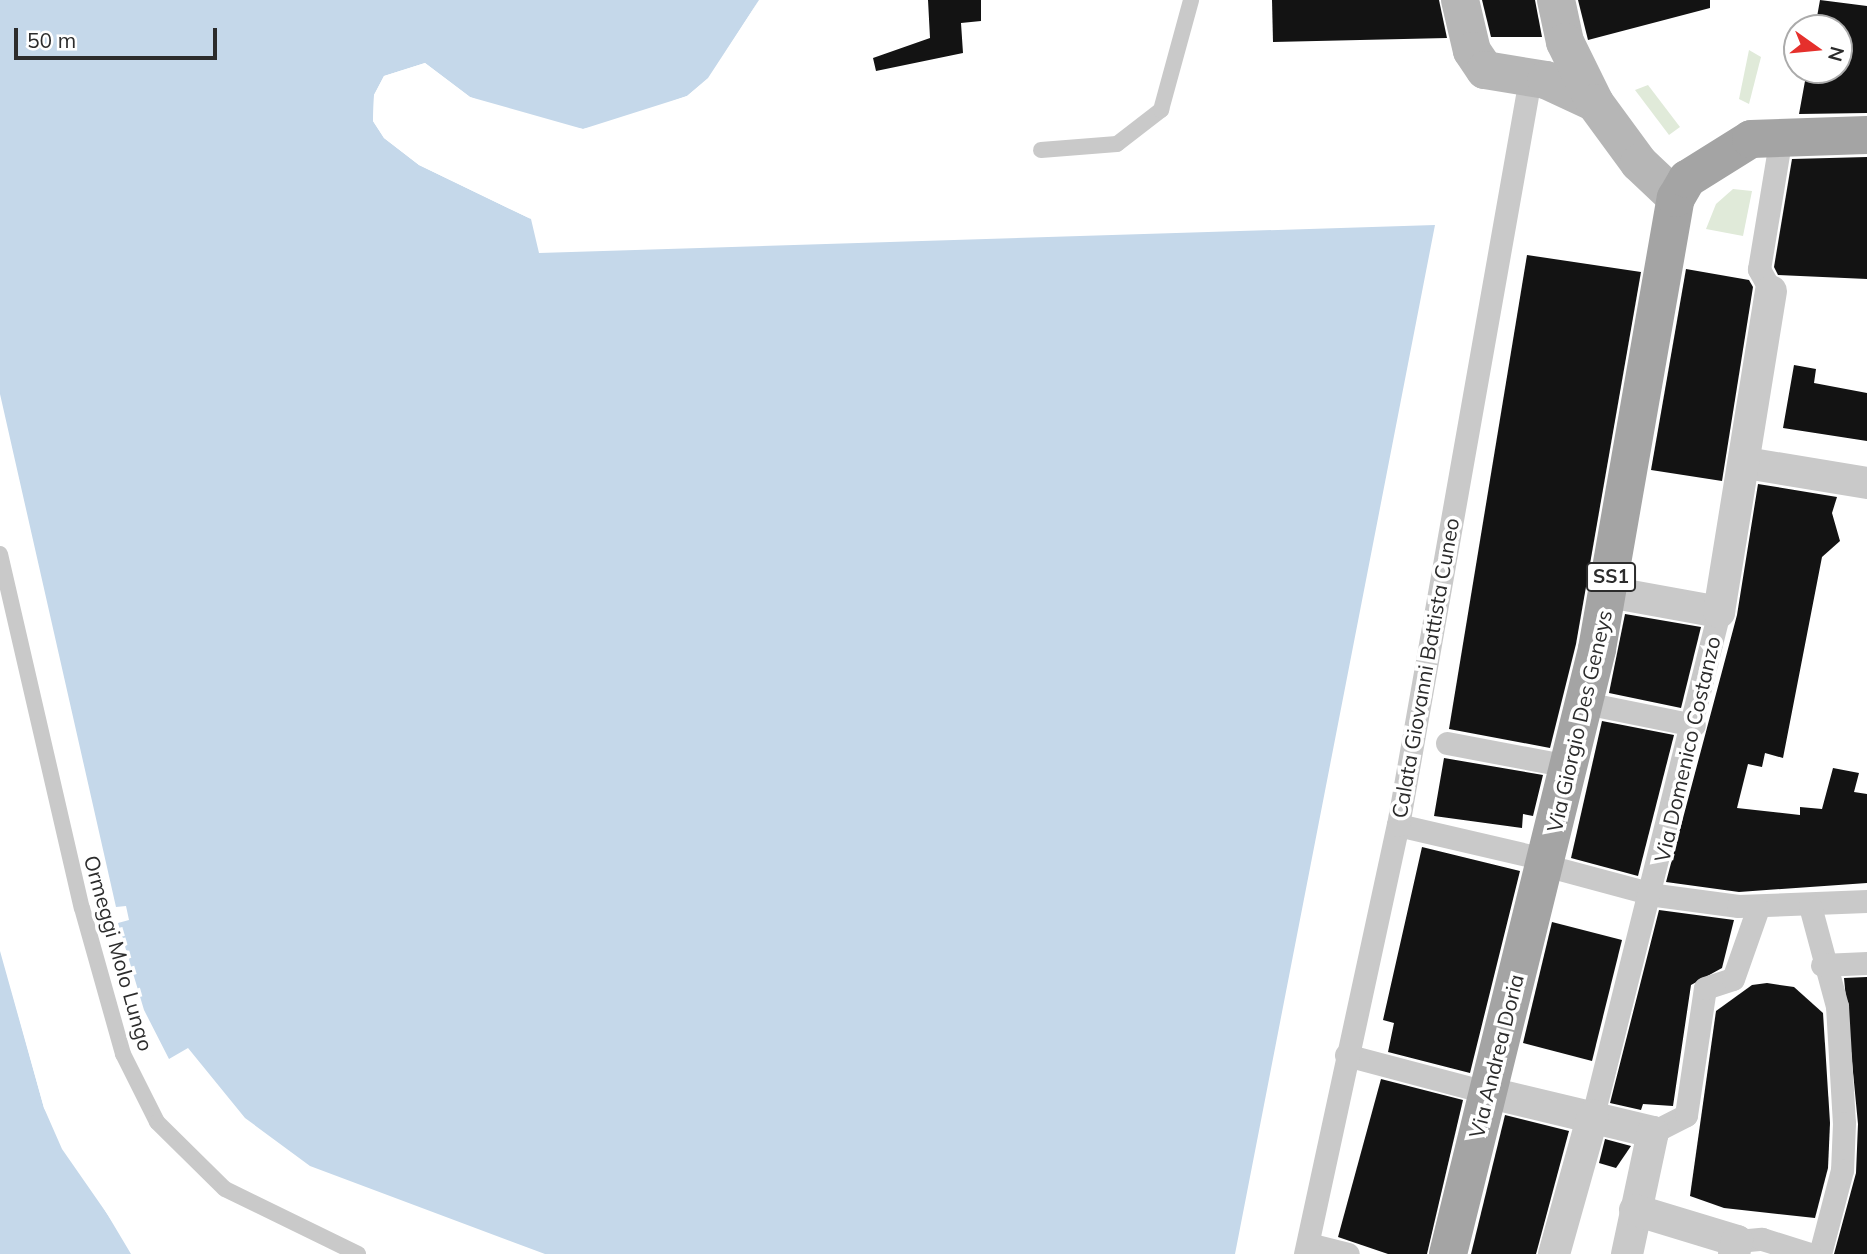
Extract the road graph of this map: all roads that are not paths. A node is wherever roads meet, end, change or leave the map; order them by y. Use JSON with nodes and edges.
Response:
{"nodes":[{"id":1,"x":1191,"y":0,"type":"edge"},
{"id":2,"x":1460,"y":0,"type":"edge"},
{"id":3,"x":1556,"y":0,"type":"edge"},
{"id":4,"x":1530,"y":79,"type":"junction"},
{"id":5,"x":1595,"y":103,"type":"junction"},
{"id":6,"x":1867,"y":135,"type":"edge"},
{"id":7,"x":1770,"y":147,"type":"junction"},
{"id":8,"x":1041,"y":150,"type":"dead end"},
{"id":9,"x":1676,"y":198,"type":"junction"},
{"id":10,"x":1770,"y":291,"type":"joint"},
{"id":11,"x":1746,"y":463,"type":"junction"},
{"id":12,"x":1867,"y":483,"type":"edge"},
{"id":13,"x":0,"y":554,"type":"edge"},
{"id":14,"x":1609,"y":592,"type":"junction"},
{"id":15,"x":1719,"y":612,"type":"junction"},
{"id":16,"x":1585,"y":703,"type":"junction"},
{"id":17,"x":1694,"y":725,"type":"junction"},
{"id":18,"x":1447,"y":743,"type":"dead end"},
{"id":19,"x":1569,"y":766,"type":"junction"},
{"id":20,"x":1398,"y":825,"type":"junction"},
{"id":21,"x":1549,"y":862,"type":"junction"},
{"id":22,"x":1654,"y":892,"type":"junction"},
{"id":23,"x":1867,"y":901,"type":"edge"},
{"id":24,"x":1810,"y":906,"type":"junction"},
{"id":25,"x":1758,"y":908,"type":"junction"},
{"id":26,"x":1867,"y":963,"type":"edge"},
{"id":27,"x":1822,"y":965,"type":"junction"},
{"id":28,"x":1346,"y":1055,"type":"junction"},
{"id":29,"x":1486,"y":1092,"type":"junction"},
{"id":30,"x":1593,"y":1115,"type":"junction"},
{"id":31,"x":1653,"y":1132,"type":"junction"},
{"id":32,"x":1636,"y":1210,"type":"junction"},
{"id":33,"x":1736,"y":1248,"type":"edge"},
{"id":34,"x":1307,"y":1249,"type":"edge"},
{"id":35,"x":358,"y":1254,"type":"edge"},
{"id":36,"x":1349,"y":1254,"type":"edge"},
{"id":37,"x":1448,"y":1254,"type":"edge"},
{"id":38,"x":1554,"y":1254,"type":"edge"},
{"id":39,"x":1627,"y":1254,"type":"edge"},
{"id":40,"x":1810,"y":1254,"type":"edge"},
{"id":41,"x":1820,"y":1254,"type":"edge"}],
"edges":[{"from":1,"to":8,"type":"lane"},
{"from":2,"to":4,"type":"main road"},
{"from":3,"to":5,"type":"main road"},
{"from":4,"to":5,"type":"main road"},
{"from":4,"to":20,"type":"street","name":"Calata Giovanni Battista Cuneo"},
{"from":5,"to":9,"type":"main road"},
{"from":6,"to":7,"type":"main road"},
{"from":7,"to":9,"type":"main road","number":"SS1"},
{"from":7,"to":10,"type":"street"},
{"from":9,"to":14,"type":"main road","name":"Via Giorgio Des Geneys","number":"SS1"},
{"from":10,"to":11,"type":"street"},
{"from":11,"to":12,"type":"street"},
{"from":11,"to":15,"type":"street"},
{"from":13,"to":35,"type":"lane","name":"Ormeggi Molo Lungo"},
{"from":14,"to":15,"type":"street"},
{"from":14,"to":16,"type":"main road","name":"Via Giorgio Des Geneys","number":"SS1"},
{"from":15,"to":17,"type":"street","name":"Via Domenico Costanzo"},
{"from":16,"to":17,"type":"street"},
{"from":16,"to":19,"type":"main road","name":"Via Giorgio Des Geneys","number":"SS1"},
{"from":17,"to":22,"type":"street","name":"Via Domenico Costanzo"},
{"from":18,"to":19,"type":"street"},
{"from":19,"to":21,"type":"main road","name":"Via Giorgio Des Geneys","number":"SS1"},
{"from":20,"to":21,"type":"street"},
{"from":20,"to":28,"type":"street","name":"Calata Giovanni Battista Cuneo"},
{"from":21,"to":22,"type":"street"},
{"from":21,"to":29,"type":"main road","name":"Via Andrea Doria","number":"SS1"},
{"from":22,"to":25,"type":"street"},
{"from":22,"to":30,"type":"street","name":"Via Domenico Costanzo"},
{"from":23,"to":24,"type":"street"},
{"from":24,"to":25,"type":"street"},
{"from":24,"to":27,"type":"street"},
{"from":25,"to":31,"type":"street"},
{"from":26,"to":27,"type":"street"},
{"from":27,"to":41,"type":"street"},
{"from":28,"to":29,"type":"street"},
{"from":28,"to":34,"type":"street","name":"Calata Giovanni Battista Cuneo"},
{"from":29,"to":30,"type":"street"},
{"from":29,"to":37,"type":"main road","name":"Via Andrea Doria","number":"SS1"},
{"from":30,"to":31,"type":"street"},
{"from":30,"to":38,"type":"street"},
{"from":31,"to":32,"type":"street"},
{"from":32,"to":33,"type":"street"},
{"from":32,"to":39,"type":"street"},
{"from":33,"to":40,"type":"street"},
{"from":34,"to":36,"type":"street"}]}
